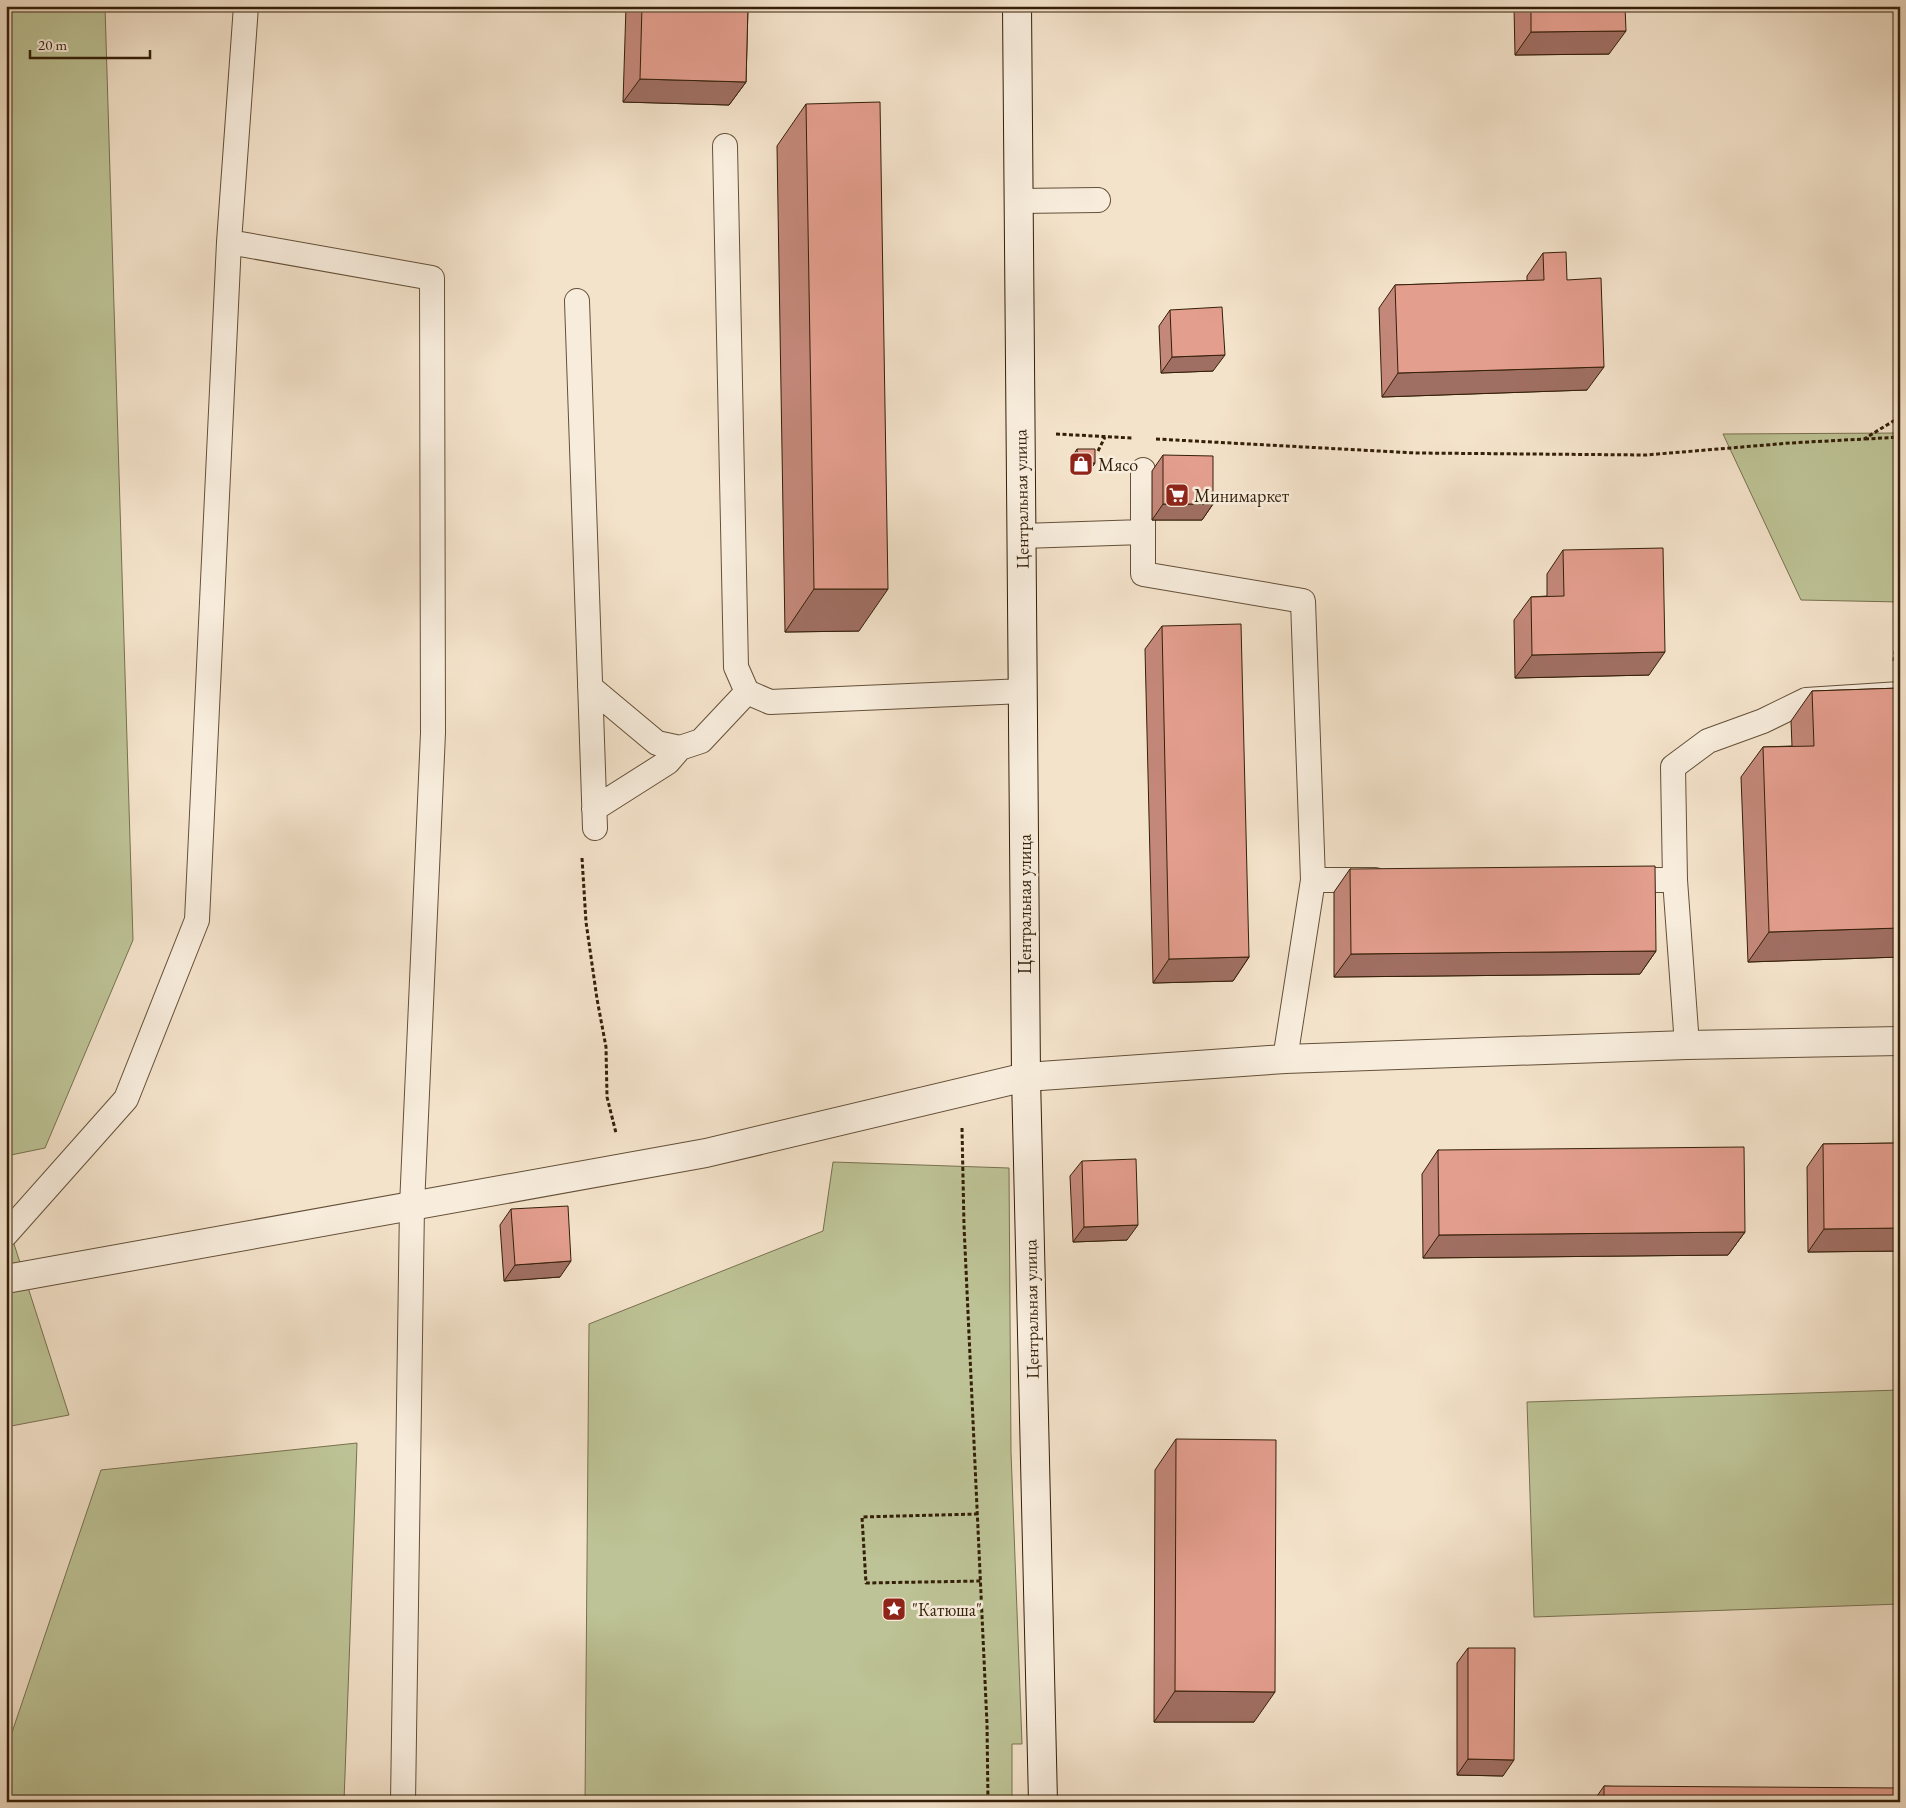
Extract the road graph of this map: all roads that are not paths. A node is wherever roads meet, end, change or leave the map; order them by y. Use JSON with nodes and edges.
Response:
{"nodes":[{"id":1,"x":246,"y":6,"type":"edge"},
{"id":2,"x":1017,"y":6,"type":"edge"},
{"id":3,"x":725,"y":146,"type":"dead end"},
{"id":4,"x":1098,"y":200,"type":"dead end"},
{"id":5,"x":1019,"y":201,"type":"junction"},
{"id":6,"x":229,"y":242,"type":"junction"},
{"id":7,"x":577,"y":301,"type":"dead end"},
{"id":8,"x":1144,"y":470,"type":"dead end"},
{"id":9,"x":1144,"y":532,"type":"junction"},
{"id":10,"x":1022,"y":536,"type":"junction"},
{"id":11,"x":590,"y":687,"type":"junction"},
{"id":12,"x":1023,"y":691,"type":"junction"},
{"id":13,"x":746,"y":692,"type":"junction"},
{"id":14,"x":1897,"y":694,"type":"edge"},
{"id":15,"x":680,"y":748,"type":"junction"},
{"id":16,"x":1312,"y":880,"type":"junction"},
{"id":17,"x":1401,"y":880,"type":"edge"},
{"id":18,"x":1606,"y":880,"type":"edge"},
{"id":19,"x":1675,"y":880,"type":"junction"},
{"id":20,"x":1900,"y":1041,"type":"edge"},
{"id":21,"x":1687,"y":1045,"type":"junction"},
{"id":22,"x":1285,"y":1059,"type":"junction"},
{"id":23,"x":1026,"y":1077,"type":"junction"},
{"id":24,"x":412,"y":1206,"type":"junction"},
{"id":25,"x":6,"y":1234,"type":"edge"},
{"id":26,"x":6,"y":1279,"type":"edge"},
{"id":27,"x":403,"y":1802,"type":"edge"},
{"id":28,"x":1043,"y":1802,"type":"edge"}],
"edges":[{"from":1,"to":6,"type":"lane"},
{"from":2,"to":5,"type":"street","name":"Центральная улица"},
{"from":3,"to":13,"type":"lane"},
{"from":4,"to":5,"type":"lane"},
{"from":5,"to":10,"type":"street","name":"Центральная улица"},
{"from":6,"to":24,"type":"lane"},
{"from":6,"to":25,"type":"lane"},
{"from":7,"to":11,"type":"lane"},
{"from":8,"to":9,"type":"lane"},
{"from":9,"to":10,"type":"lane"},
{"from":9,"to":16,"type":"lane"},
{"from":10,"to":12,"type":"street","name":"Центральная улица"},
{"from":11,"to":15,"type":"lane"},
{"from":11,"to":15,"type":"lane"},
{"from":12,"to":13,"type":"lane"},
{"from":12,"to":23,"type":"street","name":"Центральная улица"},
{"from":13,"to":15,"type":"lane"},
{"from":14,"to":19,"type":"lane"},
{"from":16,"to":17,"type":"lane"},
{"from":16,"to":22,"type":"lane"},
{"from":18,"to":19,"type":"lane"},
{"from":19,"to":21,"type":"lane"},
{"from":20,"to":21,"type":"street"},
{"from":21,"to":22,"type":"street"},
{"from":22,"to":23,"type":"street"},
{"from":23,"to":24,"type":"street"},
{"from":23,"to":28,"type":"street","name":"Центральная улица"},
{"from":24,"to":26,"type":"street"},
{"from":24,"to":27,"type":"lane"}]}
